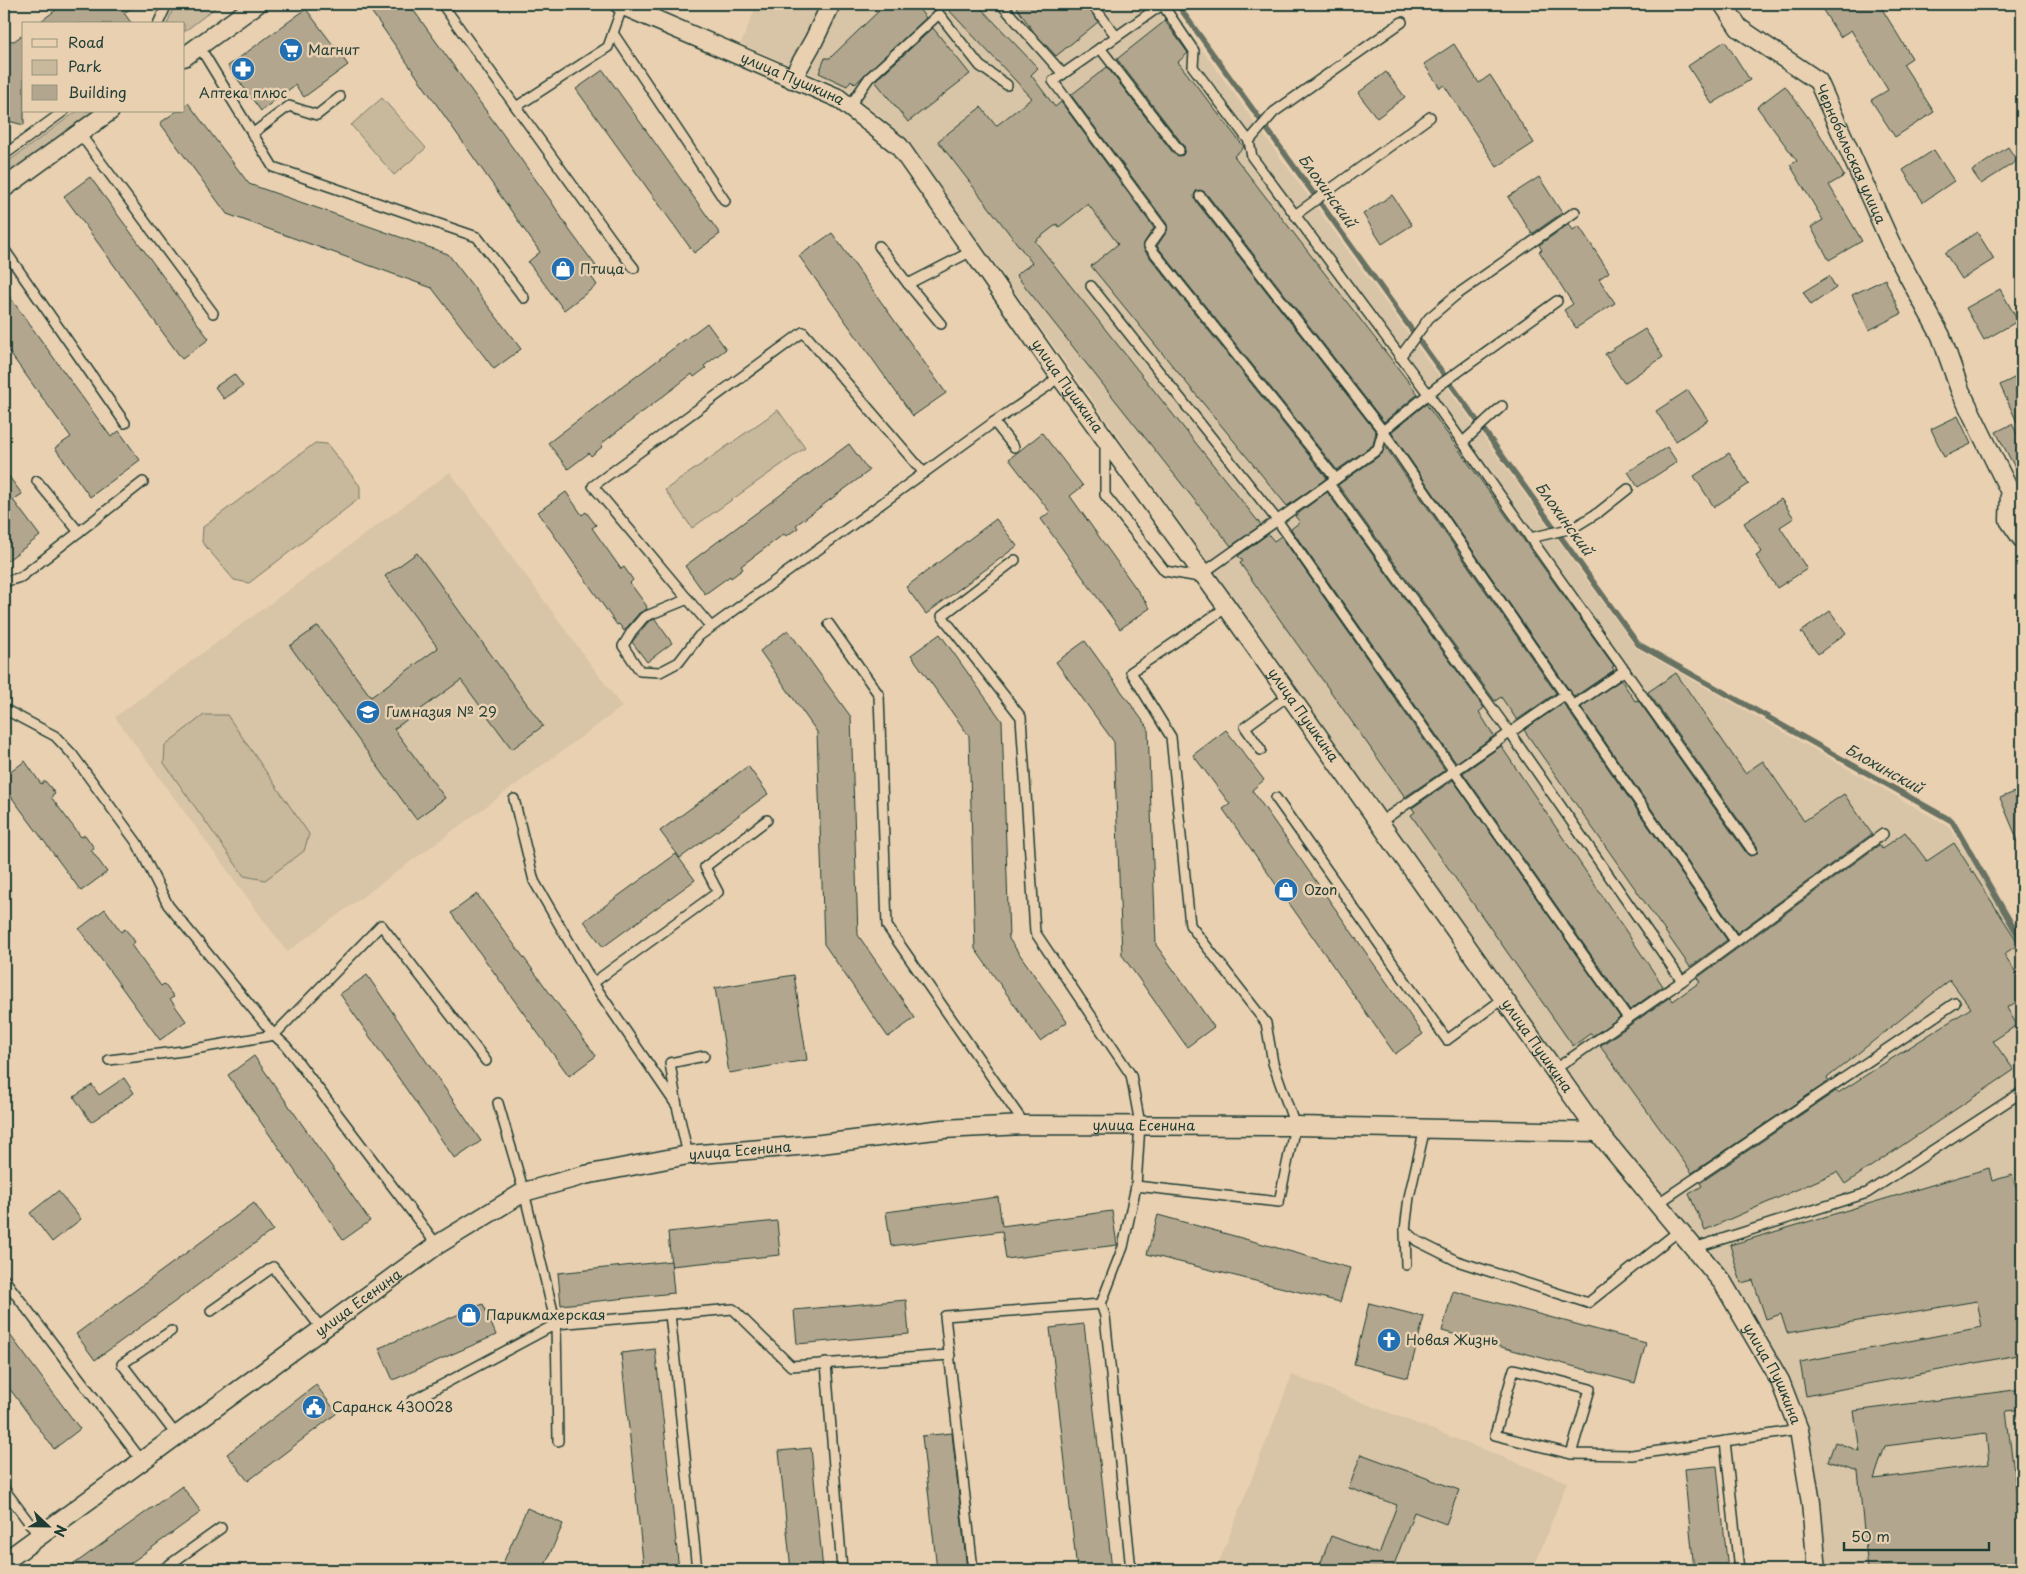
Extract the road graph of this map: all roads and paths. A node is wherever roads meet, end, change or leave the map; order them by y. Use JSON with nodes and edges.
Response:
{"nodes":[{"id":1,"x":167,"y":4,"type":"edge"},
{"id":2,"x":257,"y":4,"type":"edge"},
{"id":3,"x":442,"y":4,"type":"edge"},
{"id":4,"x":831,"y":4,"type":"edge"},
{"id":5,"x":1001,"y":4,"type":"edge"},
{"id":6,"x":1092,"y":4,"type":"edge"},
{"id":7,"x":1162,"y":4,"type":"edge"},
{"id":8,"x":1723,"y":4,"type":"edge"},
{"id":9,"x":620,"y":5,"type":"edge"},
{"id":10,"x":159,"y":22,"type":"edge"},
{"id":11,"x":1402,"y":22,"type":"dead end"},
{"id":12,"x":613,"y":33,"type":"junction"},
{"id":13,"x":1116,"y":36,"type":"junction"},
{"id":14,"x":199,"y":46,"type":"junction"},
{"id":15,"x":1100,"y":48,"type":"junction"},
{"id":16,"x":185,"y":56,"type":"edge"},
{"id":17,"x":1063,"y":74,"type":"junction"},
{"id":18,"x":792,"y":79,"type":"junction"},
{"id":19,"x":1006,"y":85,"type":"dead end"},
{"id":20,"x":340,"y":97,"type":"dead end"},
{"id":21,"x":516,"y":107,"type":"junction"},
{"id":22,"x":849,"y":107,"type":"junction"},
{"id":23,"x":63,"y":112,"type":"edge"},
{"id":24,"x":109,"y":112,"type":"edge"},
{"id":25,"x":1430,"y":117,"type":"dead end"},
{"id":26,"x":80,"y":134,"type":"junction"},
{"id":27,"x":252,"y":134,"type":"junction"},
{"id":28,"x":1249,"y":142,"type":"junction"},
{"id":29,"x":1179,"y":150,"type":"dead end"},
{"id":30,"x":4,"y":155,"type":"edge"},
{"id":31,"x":4,"y":188,"type":"edge"},
{"id":32,"x":1200,"y":196,"type":"dead end"},
{"id":33,"x":725,"y":201,"type":"dead end"},
{"id":34,"x":1575,"y":212,"type":"dead end"},
{"id":35,"x":1295,"y":215,"type":"junction"},
{"id":36,"x":878,"y":246,"type":"dead end"},
{"id":37,"x":4,"y":249,"type":"edge"},
{"id":38,"x":972,"y":251,"type":"junction"},
{"id":39,"x":634,"y":268,"type":"dead end"},
{"id":40,"x":908,"y":284,"type":"junction"},
{"id":41,"x":1091,"y":286,"type":"dead end"},
{"id":42,"x":524,"y":298,"type":"dead end"},
{"id":43,"x":1557,"y":301,"type":"dead end"},
{"id":44,"x":212,"y":313,"type":"dead end"},
{"id":45,"x":941,"y":324,"type":"dead end"},
{"id":46,"x":1400,"y":357,"type":"junction"},
{"id":47,"x":1059,"y":375,"type":"junction"},
{"id":48,"x":1429,"y":395,"type":"junction"},
{"id":49,"x":1502,"y":406,"type":"dead end"},
{"id":50,"x":994,"y":422,"type":"junction"},
{"id":51,"x":125,"y":423,"type":"dead end"},
{"id":52,"x":1383,"y":431,"type":"junction"},
{"id":53,"x":1105,"y":438,"type":"junction"},
{"id":54,"x":1463,"y":442,"type":"junction"},
{"id":55,"x":1014,"y":447,"type":"dead end"},
{"id":56,"x":924,"y":473,"type":"junction"},
{"id":57,"x":1332,"y":481,"type":"junction"},
{"id":58,"x":37,"y":482,"type":"dead end"},
{"id":59,"x":143,"y":482,"type":"dead end"},
{"id":60,"x":1628,"y":489,"type":"dead end"},
{"id":61,"x":1277,"y":520,"type":"junction"},
{"id":62,"x":79,"y":532,"type":"junction"},
{"id":63,"x":1530,"y":538,"type":"junction"},
{"id":64,"x":2022,"y":539,"type":"edge"},
{"id":65,"x":1015,"y":560,"type":"dead end"},
{"id":66,"x":1205,"y":576,"type":"junction"},
{"id":67,"x":4,"y":582,"type":"edge"},
{"id":68,"x":688,"y":599,"type":"junction"},
{"id":69,"x":1227,"y":606,"type":"junction"},
{"id":70,"x":830,"y":624,"type":"dead end"},
{"id":71,"x":711,"y":627,"type":"junction"},
{"id":72,"x":1625,"y":670,"type":"junction"},
{"id":73,"x":1566,"y":694,"type":"junction"},
{"id":74,"x":1290,"y":695,"type":"junction"},
{"id":75,"x":1574,"y":705,"type":"junction"},
{"id":76,"x":4,"y":709,"type":"edge"},
{"id":77,"x":1510,"y":733,"type":"junction"},
{"id":78,"x":1261,"y":750,"type":"dead end"},
{"id":79,"x":1454,"y":772,"type":"junction"},
{"id":80,"x":1276,"y":798,"type":"dead end"},
{"id":81,"x":514,"y":799,"type":"dead end"},
{"id":82,"x":767,"y":820,"type":"dead end"},
{"id":83,"x":1379,"y":823,"type":"junction"},
{"id":84,"x":1883,"y":834,"type":"dead end"},
{"id":85,"x":1752,"y":850,"type":"dead end"},
{"id":86,"x":1735,"y":941,"type":"junction"},
{"id":87,"x":1682,"y":981,"type":"junction"},
{"id":88,"x":593,"y":983,"type":"junction"},
{"id":89,"x":1504,"y":998,"type":"junction"},
{"id":90,"x":1955,"y":1003,"type":"dead end"},
{"id":91,"x":1628,"y":1018,"type":"junction"},
{"id":92,"x":274,"y":1035,"type":"junction"},
{"id":93,"x":704,"y":1056,"type":"dead end"},
{"id":94,"x":109,"y":1060,"type":"dead end"},
{"id":95,"x":486,"y":1062,"type":"dead end"},
{"id":96,"x":1554,"y":1070,"type":"junction"},
{"id":97,"x":2022,"y":1092,"type":"edge"},
{"id":98,"x":498,"y":1103,"type":"dead end"},
{"id":99,"x":677,"y":1106,"type":"junction"},
{"id":100,"x":1140,"y":1124,"type":"junction"},
{"id":101,"x":1025,"y":1125,"type":"junction"},
{"id":102,"x":1295,"y":1126,"type":"junction"},
{"id":103,"x":1425,"y":1128,"type":"junction"},
{"id":104,"x":1598,"y":1132,"type":"junction"},
{"id":105,"x":688,"y":1155,"type":"junction"},
{"id":106,"x":1136,"y":1186,"type":"junction"},
{"id":107,"x":524,"y":1192,"type":"junction"},
{"id":108,"x":1658,"y":1204,"type":"junction"},
{"id":109,"x":1405,"y":1230,"type":"junction"},
{"id":110,"x":1680,"y":1230,"type":"junction"},
{"id":111,"x":437,"y":1245,"type":"junction"},
{"id":112,"x":1694,"y":1248,"type":"junction"},
{"id":113,"x":1406,"y":1265,"type":"dead end"},
{"id":114,"x":4,"y":1279,"type":"edge"},
{"id":115,"x":1101,"y":1304,"type":"junction"},
{"id":116,"x":211,"y":1311,"type":"dead end"},
{"id":117,"x":670,"y":1314,"type":"junction"},
{"id":118,"x":556,"y":1324,"type":"junction"},
{"id":119,"x":322,"y":1329,"type":"junction"},
{"id":120,"x":171,"y":1332,"type":"dead end"},
{"id":121,"x":950,"y":1355,"type":"junction"},
{"id":122,"x":826,"y":1363,"type":"junction"},
{"id":123,"x":412,"y":1401,"type":"dead end"},
{"id":124,"x":1799,"y":1430,"type":"junction"},
{"id":125,"x":177,"y":1436,"type":"junction"},
{"id":126,"x":558,"y":1440,"type":"dead end"},
{"id":127,"x":1725,"y":1441,"type":"junction"},
{"id":128,"x":1572,"y":1454,"type":"junction"},
{"id":129,"x":142,"y":1461,"type":"junction"},
{"id":130,"x":4,"y":1489,"type":"edge"},
{"id":131,"x":221,"y":1528,"type":"dead end"},
{"id":132,"x":39,"y":1536,"type":"junction"},
{"id":133,"x":4,"y":1562,"type":"edge"},
{"id":134,"x":162,"y":1570,"type":"edge"},
{"id":135,"x":697,"y":1570,"type":"edge"},
{"id":136,"x":842,"y":1570,"type":"edge"},
{"id":137,"x":973,"y":1570,"type":"edge"},
{"id":138,"x":1131,"y":1570,"type":"edge"},
{"id":139,"x":1739,"y":1570,"type":"edge"},
{"id":140,"x":1818,"y":1570,"type":"edge"}],
"edges":[{"from":1,"to":10,"type":"lane"},
{"from":2,"to":14,"type":"street"},
{"from":3,"to":21,"type":"lane"},
{"from":4,"to":18,"type":"street"},
{"from":5,"to":17,"type":"lane"},
{"from":6,"to":13,"type":"lane"},
{"from":7,"to":13,"type":"lane"},
{"from":7,"to":28,"type":"lane"},
{"from":8,"to":64,"type":"street","name":"Чернобыльская улица"},
{"from":9,"to":12,"type":"lane"},
{"from":9,"to":18,"type":"street","name":"улица Пушкина"},
{"from":11,"to":28,"type":"lane"},
{"from":12,"to":21,"type":"lane"},
{"from":12,"to":33,"type":"lane"},
{"from":13,"to":15,"type":"lane"},
{"from":14,"to":16,"type":"street"},
{"from":14,"to":27,"type":"lane"},
{"from":15,"to":17,"type":"lane"},
{"from":15,"to":29,"type":"lane"},
{"from":17,"to":57,"type":"lane"},
{"from":18,"to":22,"type":"street","name":"улица Пушкина"},
{"from":19,"to":22,"type":"lane"},
{"from":20,"to":27,"type":"lane"},
{"from":21,"to":39,"type":"lane"},
{"from":22,"to":38,"type":"street","name":"улица Пушкина"},
{"from":23,"to":30,"type":"lane"},
{"from":24,"to":26,"type":"street"},
{"from":25,"to":35,"type":"lane"},
{"from":26,"to":31,"type":"street"},
{"from":26,"to":44,"type":"lane"},
{"from":27,"to":42,"type":"lane"},
{"from":28,"to":35,"type":"lane"},
{"from":32,"to":52,"type":"lane"},
{"from":34,"to":46,"type":"lane"},
{"from":35,"to":46,"type":"lane"},
{"from":36,"to":40,"type":"lane"},
{"from":37,"to":51,"type":"lane"},
{"from":38,"to":40,"type":"lane"},
{"from":38,"to":47,"type":"street","name":"улица Пушкина"},
{"from":40,"to":45,"type":"lane"},
{"from":41,"to":61,"type":"lane"},
{"from":43,"to":48,"type":"lane"},
{"from":46,"to":48,"type":"lane"},
{"from":47,"to":50,"type":"lane"},
{"from":47,"to":53,"type":"street","name":"улица Пушкина"},
{"from":48,"to":52,"type":"lane"},
{"from":48,"to":54,"type":"lane"},
{"from":49,"to":54,"type":"lane"},
{"from":50,"to":55,"type":"lane"},
{"from":50,"to":56,"type":"lane"},
{"from":52,"to":57,"type":"lane"},
{"from":52,"to":73,"type":"lane"},
{"from":53,"to":66,"type":"street","name":"улица Пушкина"},
{"from":53,"to":66,"type":"lane"},
{"from":54,"to":63,"type":"lane"},
{"from":56,"to":68,"type":"lane"},
{"from":56,"to":71,"type":"lane"},
{"from":57,"to":61,"type":"lane"},
{"from":57,"to":77,"type":"lane"},
{"from":58,"to":62,"type":"lane"},
{"from":59,"to":62,"type":"lane"},
{"from":60,"to":63,"type":"lane"},
{"from":61,"to":66,"type":"lane"},
{"from":61,"to":79,"type":"lane"},
{"from":62,"to":67,"type":"lane"},
{"from":63,"to":72,"type":"lane"},
{"from":65,"to":100,"type":"lane"},
{"from":66,"to":69,"type":"street","name":"улица Пушкина"},
{"from":68,"to":71,"type":"lane"},
{"from":68,"to":71,"type":"lane"},
{"from":69,"to":74,"type":"street","name":"улица Пушкина"},
{"from":69,"to":102,"type":"lane"},
{"from":70,"to":101,"type":"lane"},
{"from":72,"to":75,"type":"lane"},
{"from":72,"to":85,"type":"lane"},
{"from":73,"to":75,"type":"lane"},
{"from":73,"to":77,"type":"lane"},
{"from":74,"to":78,"type":"lane"},
{"from":74,"to":83,"type":"street","name":"улица Пушкина"},
{"from":75,"to":86,"type":"lane"},
{"from":76,"to":92,"type":"lane"},
{"from":77,"to":79,"type":"lane"},
{"from":77,"to":87,"type":"lane"},
{"from":79,"to":83,"type":"lane"},
{"from":79,"to":91,"type":"lane"},
{"from":80,"to":89,"type":"lane"},
{"from":81,"to":88,"type":"lane"},
{"from":82,"to":88,"type":"lane"},
{"from":83,"to":89,"type":"street","name":"улица Пушкина"},
{"from":84,"to":86,"type":"lane"},
{"from":86,"to":87,"type":"lane"},
{"from":87,"to":91,"type":"lane"},
{"from":88,"to":99,"type":"lane"},
{"from":89,"to":96,"type":"street","name":"улица Пушкина"},
{"from":90,"to":108,"type":"lane"},
{"from":91,"to":96,"type":"lane"},
{"from":92,"to":94,"type":"lane"},
{"from":92,"to":95,"type":"lane"},
{"from":92,"to":111,"type":"lane"},
{"from":93,"to":99,"type":"lane"},
{"from":96,"to":104,"type":"street","name":"улица Пушкина"},
{"from":97,"to":112,"type":"lane"},
{"from":98,"to":107,"type":"lane"},
{"from":99,"to":105,"type":"lane"},
{"from":100,"to":101,"type":"street","name":"улица Есенина"},
{"from":100,"to":102,"type":"street","name":"улица Есенина"},
{"from":100,"to":106,"type":"lane"},
{"from":101,"to":105,"type":"street","name":"улица Есенина"},
{"from":102,"to":103,"type":"street","name":"улица Есенина"},
{"from":102,"to":106,"type":"lane"},
{"from":103,"to":104,"type":"street","name":"улица Есенина"},
{"from":103,"to":109,"type":"lane"},
{"from":104,"to":108,"type":"street","name":"улица Пушкина"},
{"from":105,"to":107,"type":"street","name":"улица Есенина"},
{"from":106,"to":115,"type":"lane"},
{"from":107,"to":111,"type":"street","name":"улица Есенина"},
{"from":107,"to":118,"type":"lane"},
{"from":108,"to":110,"type":"street","name":"улица Пушкина"},
{"from":109,"to":110,"type":"lane"},
{"from":109,"to":113,"type":"lane"},
{"from":110,"to":112,"type":"street","name":"улица Пушкина"},
{"from":111,"to":119,"type":"street","name":"улица Есенина"},
{"from":112,"to":124,"type":"street","name":"улица Пушкина"},
{"from":114,"to":129,"type":"lane"},
{"from":115,"to":121,"type":"lane"},
{"from":115,"to":138,"type":"lane"},
{"from":116,"to":119,"type":"lane"},
{"from":117,"to":118,"type":"lane"},
{"from":117,"to":122,"type":"lane"},
{"from":117,"to":135,"type":"lane"},
{"from":118,"to":123,"type":"lane"},
{"from":118,"to":126,"type":"lane"},
{"from":119,"to":125,"type":"street","name":"улица Есенина"},
{"from":120,"to":125,"type":"lane"},
{"from":121,"to":122,"type":"lane"},
{"from":121,"to":137,"type":"lane"},
{"from":122,"to":136,"type":"lane"},
{"from":124,"to":127,"type":"lane"},
{"from":124,"to":140,"type":"street","name":"улица Пушкина"},
{"from":125,"to":129,"type":"street","name":"улица Есенина"},
{"from":127,"to":128,"type":"lane"},
{"from":127,"to":139,"type":"lane"},
{"from":128,"to":128,"type":"lane"},
{"from":129,"to":132,"type":"street","name":"улица Есенина"},
{"from":130,"to":132,"type":"lane"},
{"from":131,"to":134,"type":"lane"},
{"from":132,"to":133,"type":"street","name":"улица Есенина"}]}
